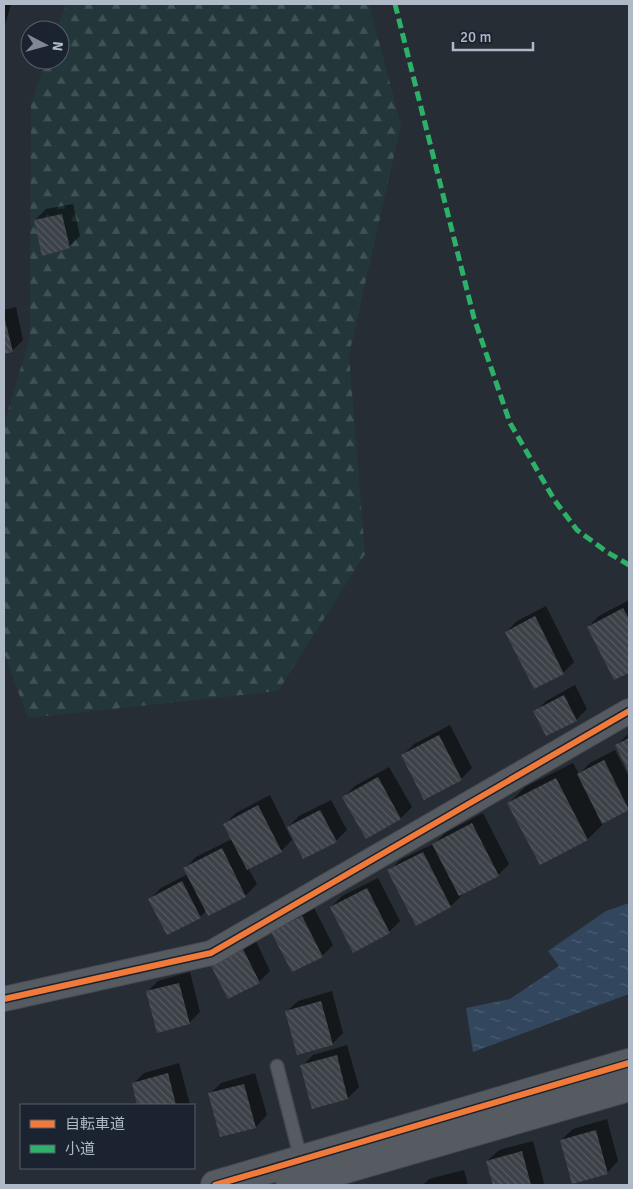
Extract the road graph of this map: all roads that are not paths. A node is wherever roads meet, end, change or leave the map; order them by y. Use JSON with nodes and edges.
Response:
{"nodes":[{"id":1,"x":629,"y":711,"type":"edge"},
{"id":2,"x":4,"y":999,"type":"edge"},
{"id":3,"x":629,"y":1063,"type":"edge"},
{"id":4,"x":277,"y":1066,"type":"dead end"},
{"id":5,"x":629,"y":1086,"type":"edge"},
{"id":6,"x":295,"y":1179,"type":"edge"},
{"id":7,"x":215,"y":1185,"type":"edge"}],
"edges":[{"from":1,"to":2,"type":"street"},
{"from":3,"to":6,"type":"street"},
{"from":4,"to":6,"type":"lane"},
{"from":5,"to":6,"type":"street"},
{"from":6,"to":7,"type":"street"}]}
